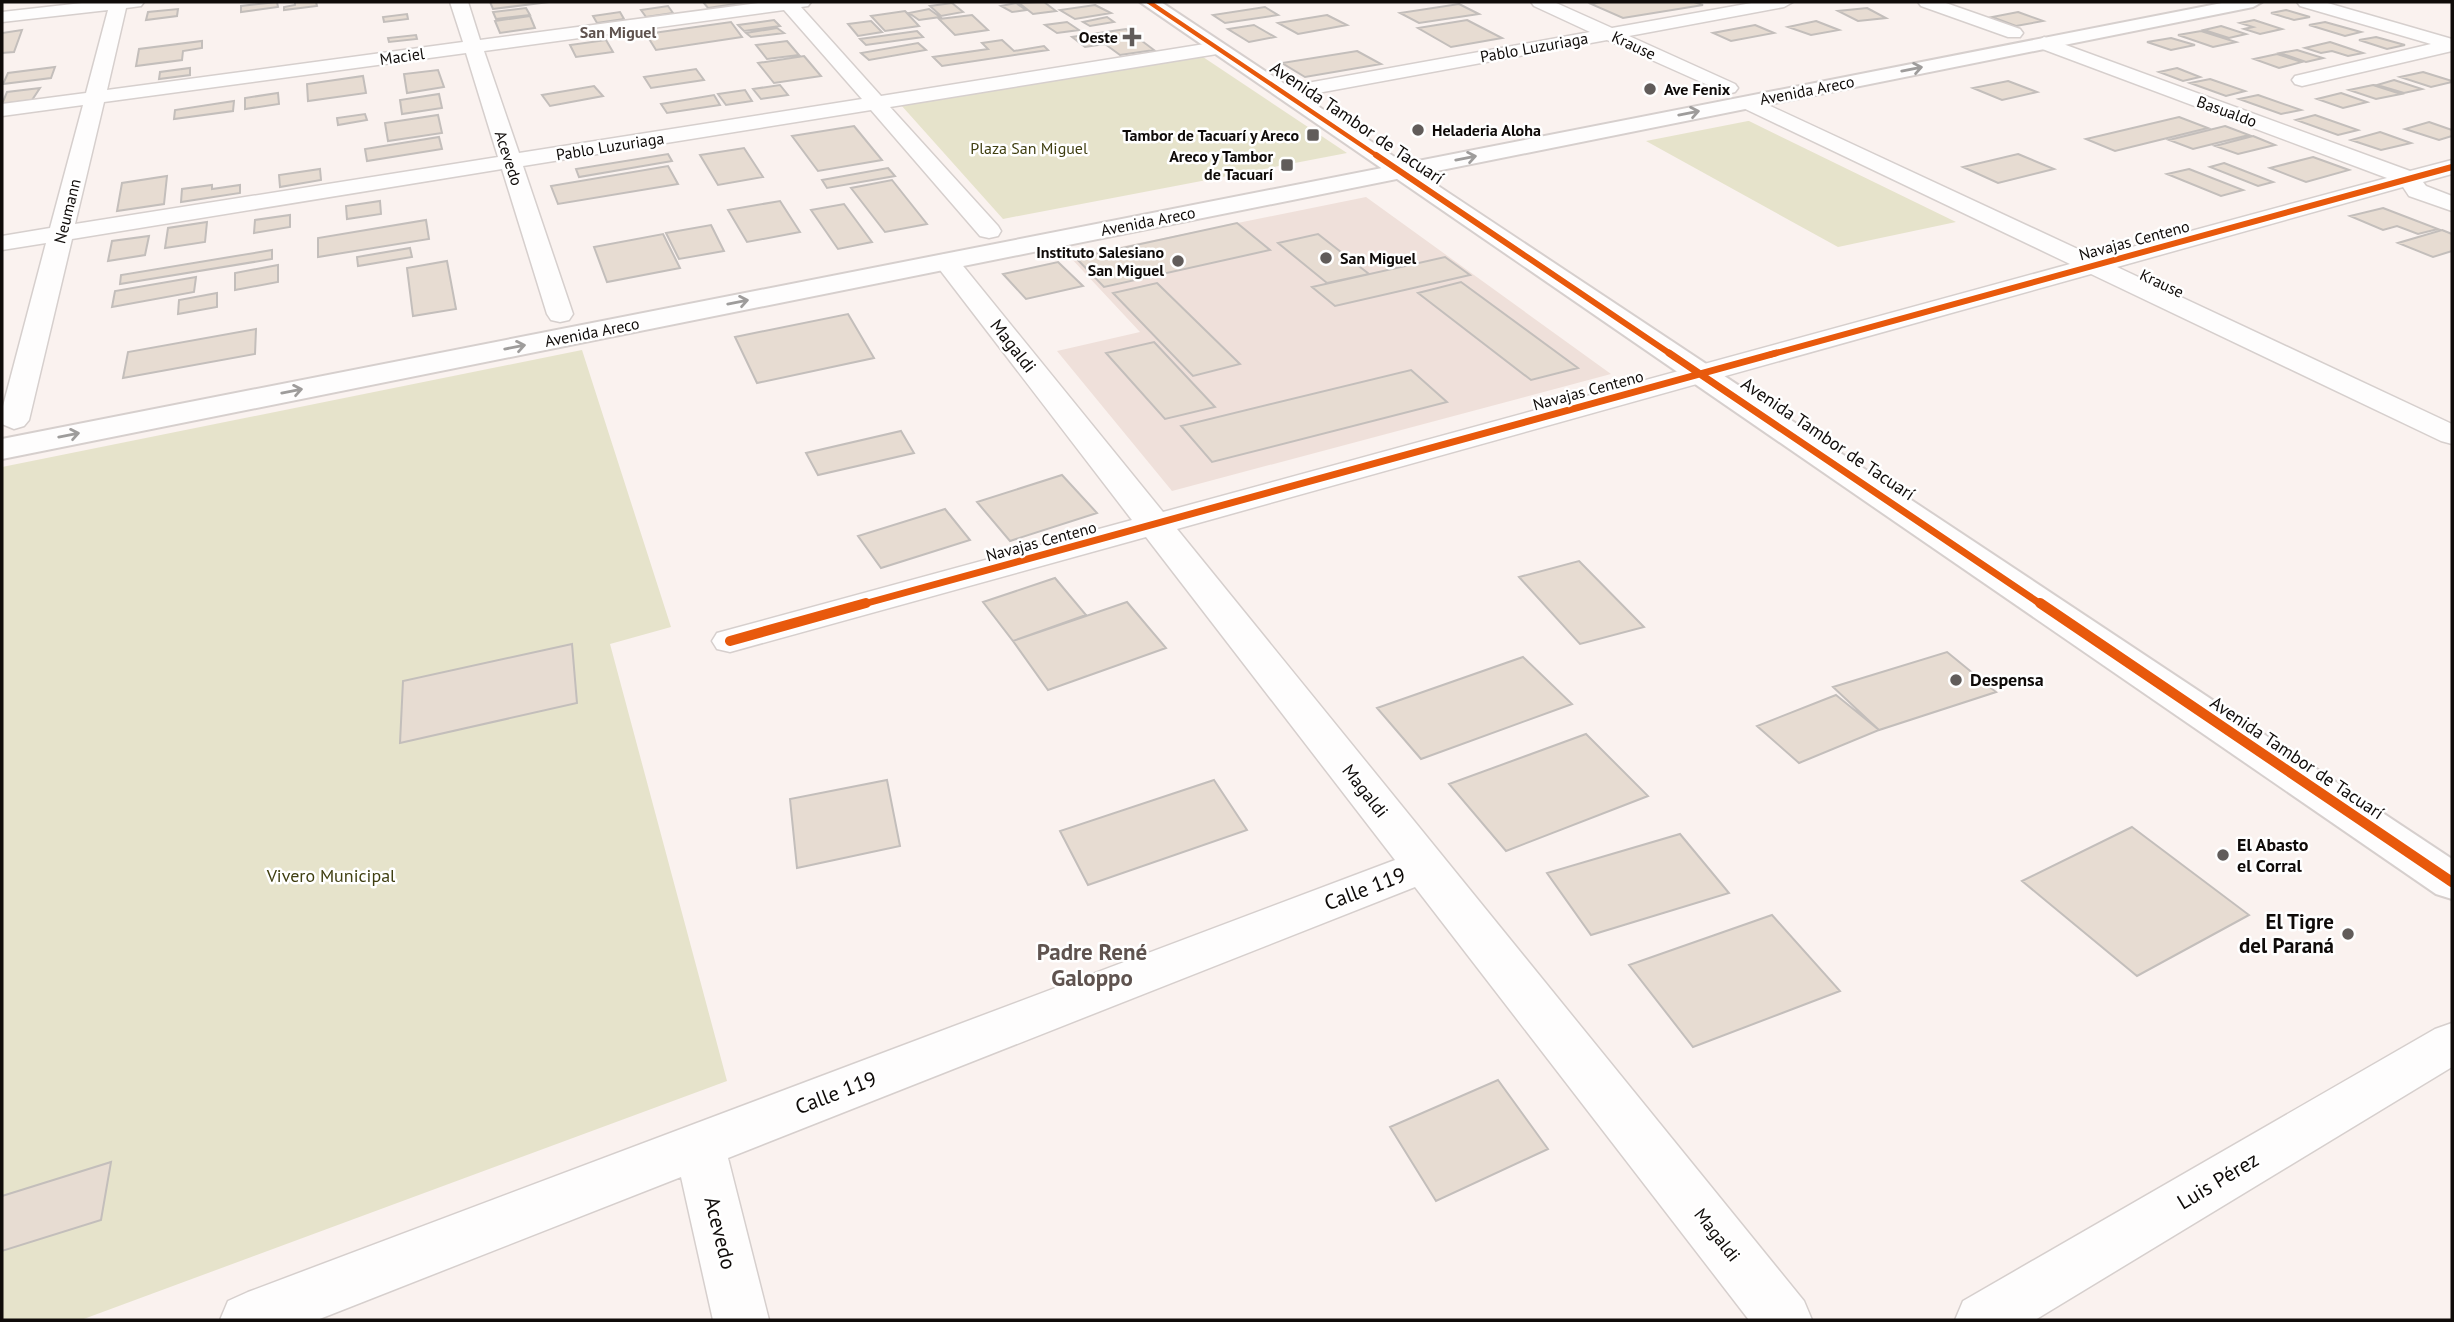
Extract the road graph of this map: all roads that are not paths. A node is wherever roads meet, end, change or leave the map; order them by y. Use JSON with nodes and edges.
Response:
{"nodes":[{"id":1,"x":124,"y":2,"type":"edge"},
{"id":2,"x":459,"y":2,"type":"edge"},
{"id":3,"x":793,"y":2,"type":"edge"},
{"id":4,"x":1149,"y":2,"type":"edge"},
{"id":5,"x":1540,"y":2,"type":"edge"},
{"id":6,"x":1784,"y":2,"type":"edge"},
{"id":7,"x":1927,"y":2,"type":"edge"},
{"id":8,"x":2176,"y":2,"type":"edge"},
{"id":9,"x":2253,"y":2,"type":"edge"},
{"id":10,"x":2306,"y":2,"type":"edge"},
{"id":11,"x":2,"y":17,"type":"edge"},
{"id":12,"x":1609,"y":33,"type":"junction"},
{"id":13,"x":2014,"y":33,"type":"junction"},
{"id":14,"x":2044,"y":43,"type":"junction"},
{"id":15,"x":2452,"y":45,"type":"edge"},
{"id":16,"x":473,"y":46,"type":"junction"},
{"id":17,"x":1217,"y":48,"type":"junction"},
{"id":18,"x":2302,"y":80,"type":"dead end"},
{"id":19,"x":1285,"y":93,"type":"junction"},
{"id":20,"x":1737,"y":95,"type":"junction"},
{"id":21,"x":96,"y":97,"type":"junction"},
{"id":22,"x":876,"y":103,"type":"junction"},
{"id":23,"x":2,"y":110,"type":"edge"},
{"id":24,"x":510,"y":162,"type":"junction"},
{"id":25,"x":1388,"y":164,"type":"junction"},
{"id":26,"x":2452,"y":167,"type":"edge"},
{"id":27,"x":2410,"y":179,"type":"junction"},
{"id":28,"x":2452,"y":204,"type":"edge"},
{"id":29,"x":989,"y":232,"type":"junction"},
{"id":30,"x":61,"y":234,"type":"junction"},
{"id":31,"x":2,"y":243,"type":"edge"},
{"id":32,"x":946,"y":261,"type":"junction"},
{"id":33,"x":2093,"y":266,"type":"junction"},
{"id":34,"x":560,"y":314,"type":"junction"},
{"id":35,"x":505,"y":325,"type":"dead end"},
{"id":36,"x":1703,"y":373,"type":"junction"},
{"id":37,"x":41,"y":415,"type":"dead end"},
{"id":38,"x":8,"y":421,"type":"edge"},
{"id":39,"x":2452,"y":435,"type":"edge"},
{"id":40,"x":2,"y":449,"type":"edge"},
{"id":41,"x":1154,"y":524,"type":"junction"},
{"id":42,"x":730,"y":641,"type":"dead end"},
{"id":43,"x":1425,"y":866,"type":"junction"},
{"id":44,"x":2452,"y":882,"type":"edge"},
{"id":45,"x":2452,"y":1042,"type":"edge"},
{"id":46,"x":699,"y":1146,"type":"junction"},
{"id":47,"x":248,"y":1320,"type":"edge"},
{"id":48,"x":741,"y":1320,"type":"edge"},
{"id":49,"x":1784,"y":1320,"type":"edge"},
{"id":50,"x":1983,"y":1320,"type":"edge"}],
"edges":[{"from":1,"to":11,"type":"street"},
{"from":1,"to":21,"type":"street","name":"Neumann"},
{"from":2,"to":16,"type":"street","name":"Acevedo"},
{"from":3,"to":16,"type":"street","name":"Maciel"},
{"from":3,"to":22,"type":"street"},
{"from":4,"to":17,"type":"main road","name":"Avenida Tambor de Tacuarí"},
{"from":5,"to":12,"type":"street","name":"Krause"},
{"from":6,"to":12,"type":"street","name":"Pablo Luzuriaga"},
{"from":7,"to":13,"type":"street"},
{"from":8,"to":13,"type":"main road","name":"Avenida Areco"},
{"from":9,"to":14,"type":"main road","name":"Avenida Areco"},
{"from":10,"to":15,"type":"street"},
{"from":12,"to":19,"type":"street","name":"Pablo Luzuriaga"},
{"from":12,"to":20,"type":"street","name":"Krause"},
{"from":13,"to":20,"type":"main road","name":"Avenida Areco"},
{"from":20,"to":14,"type":"main road","name":"Avenida Areco","one_way":true},
{"from":14,"to":27,"type":"street","name":"Basualdo"},
{"from":15,"to":18,"type":"street"},
{"from":16,"to":21,"type":"street","name":"Maciel"},
{"from":16,"to":24,"type":"street","name":"Acevedo"},
{"from":17,"to":19,"type":"main road","name":"Avenida Tambor de Tacuarí"},
{"from":17,"to":22,"type":"street","name":"Pablo Luzuriaga"},
{"from":19,"to":25,"type":"main road","name":"Avenida Tambor de Tacuarí"},
{"from":20,"to":25,"type":"main road","name":"Avenida Areco"},
{"from":20,"to":33,"type":"street","name":"Krause"},
{"from":21,"to":23,"type":"street","name":"Maciel"},
{"from":21,"to":30,"type":"street","name":"Neumann"},
{"from":22,"to":24,"type":"street","name":"Pablo Luzuriaga"},
{"from":22,"to":29,"type":"street"},
{"from":24,"to":30,"type":"street","name":"Pablo Luzuriaga"},
{"from":24,"to":34,"type":"street","name":"Acevedo"},
{"from":25,"to":29,"type":"main road","name":"Avenida Areco"},
{"from":25,"to":32,"type":"main road","name":"Avenida Areco"},
{"from":25,"to":36,"type":"main road","name":"Avenida Tambor de Tacuarí"},
{"from":26,"to":27,"type":"street","name":"Navajas Centeno"},
{"from":27,"to":28,"type":"street","name":"Basualdo"},
{"from":27,"to":33,"type":"street","name":"Navajas Centeno"},
{"from":29,"to":34,"type":"main road","name":"Avenida Areco"},
{"from":30,"to":31,"type":"street","name":"Pablo Luzuriaga"},
{"from":30,"to":38,"type":"street","name":"Neumann"},
{"from":40,"to":32,"type":"main road","name":"Avenida Areco","one_way":true},
{"from":32,"to":41,"type":"street","name":"Magaldi"},
{"from":33,"to":36,"type":"street","name":"Navajas Centeno"},
{"from":33,"to":39,"type":"street","name":"Krause"},
{"from":34,"to":35,"type":"main road","name":"Avenida Areco"},
{"from":36,"to":41,"type":"street","name":"Navajas Centeno"},
{"from":36,"to":44,"type":"main road","name":"Avenida Tambor de Tacuarí"},
{"from":37,"to":38,"type":"main road"},
{"from":41,"to":42,"type":"street","name":"Navajas Centeno"},
{"from":41,"to":43,"type":"street","name":"Magaldi"},
{"from":43,"to":46,"type":"street","name":"Calle 119"},
{"from":43,"to":49,"type":"street","name":"Magaldi"},
{"from":45,"to":50,"type":"street","name":"Luis Pérez"},
{"from":46,"to":47,"type":"street","name":"Calle 119"},
{"from":46,"to":48,"type":"street","name":"Acevedo"}]}
